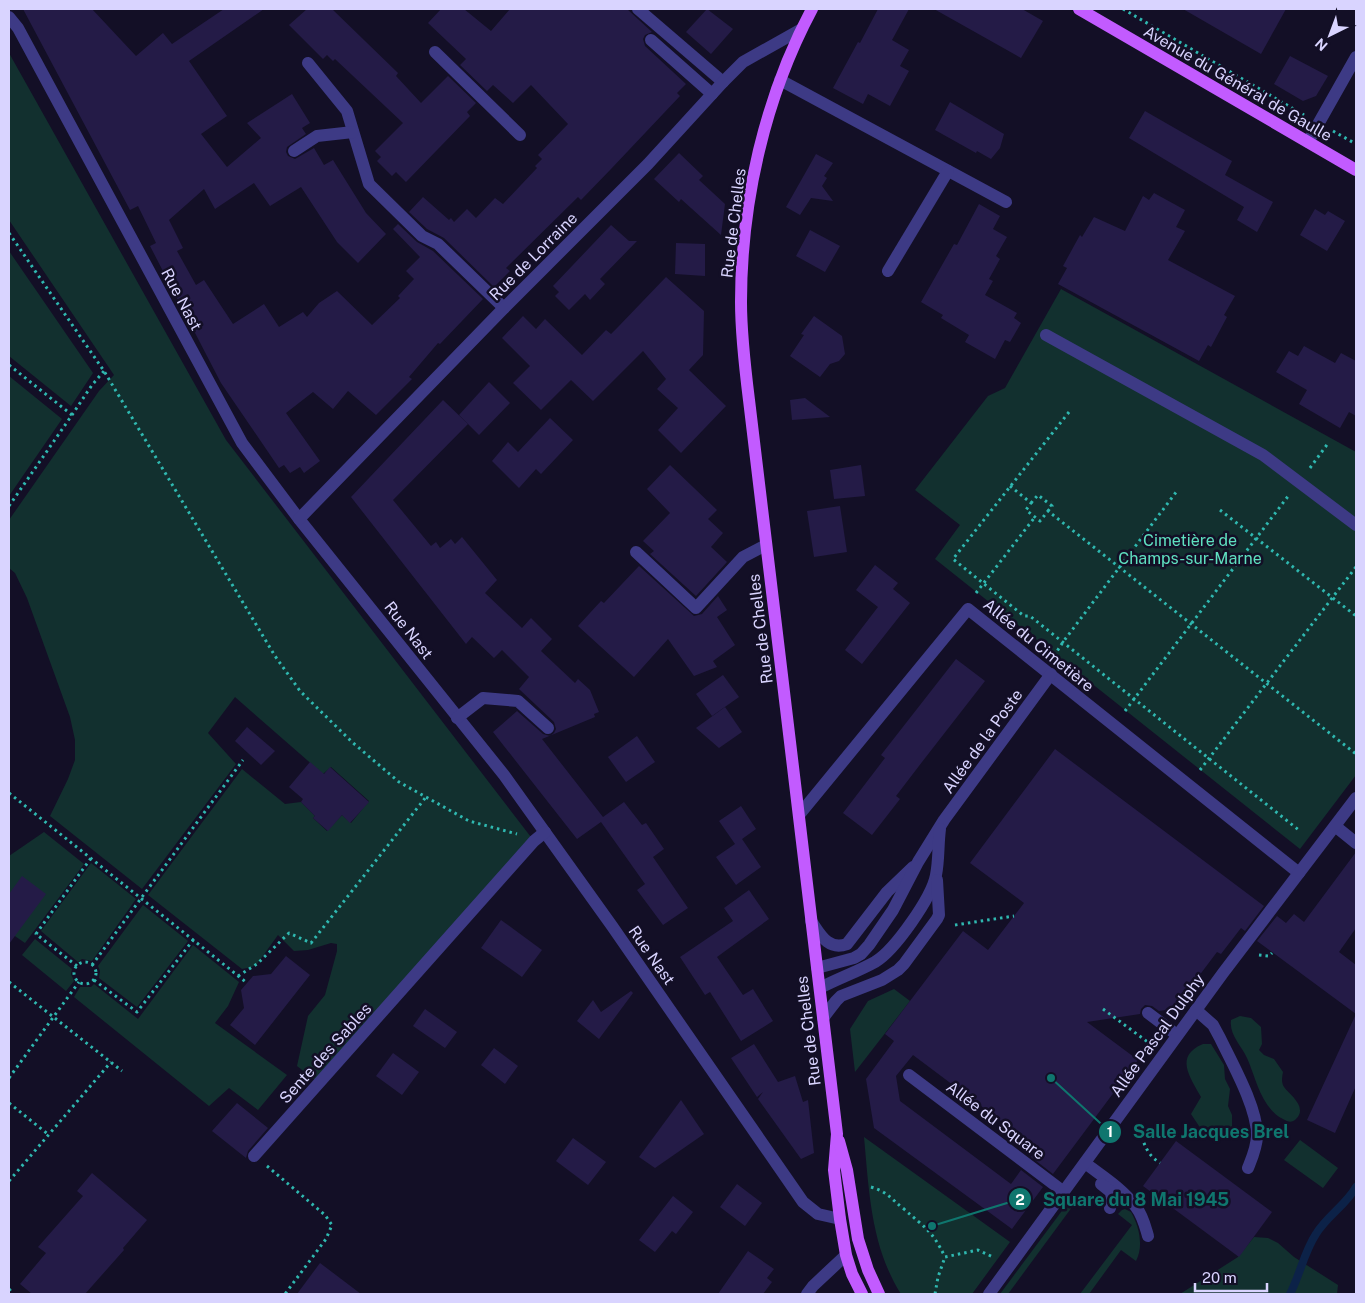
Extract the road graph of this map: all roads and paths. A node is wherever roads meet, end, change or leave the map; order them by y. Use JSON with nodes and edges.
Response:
{"nodes":[{"id":1,"x":638,"y":9,"type":"edge"},
{"id":2,"x":812,"y":9,"type":"edge"},
{"id":3,"x":1078,"y":9,"type":"edge"},
{"id":4,"x":1123,"y":9,"type":"edge"},
{"id":5,"x":1137,"y":9,"type":"edge"},
{"id":6,"x":1134,"y":15,"type":"junction"},
{"id":7,"x":9,"y":17,"type":"edge"},
{"id":8,"x":800,"y":30,"type":"junction"},
{"id":9,"x":650,"y":40,"type":"dead end"},
{"id":10,"x":435,"y":52,"type":"dead end"},
{"id":11,"x":1356,"y":58,"type":"edge"},
{"id":12,"x":308,"y":63,"type":"dead end"},
{"id":13,"x":780,"y":80,"type":"junction"},
{"id":14,"x":723,"y":82,"type":"junction"},
{"id":15,"x":712,"y":94,"type":"junction"},
{"id":16,"x":1319,"y":123,"type":"junction"},
{"id":17,"x":353,"y":132,"type":"junction"},
{"id":18,"x":520,"y":135,"type":"dead end"},
{"id":19,"x":1308,"y":142,"type":"junction"},
{"id":20,"x":1356,"y":144,"type":"edge"},
{"id":21,"x":294,"y":151,"type":"dead end"},
{"id":22,"x":1356,"y":170,"type":"edge"},
{"id":23,"x":948,"y":171,"type":"junction"},
{"id":24,"x":1006,"y":202,"type":"dead end"},
{"id":25,"x":9,"y":234,"type":"edge"},
{"id":26,"x":888,"y":271,"type":"dead end"},
{"id":27,"x":504,"y":308,"type":"junction"},
{"id":28,"x":1046,"y":335,"type":"dead end"},
{"id":29,"x":9,"y":365,"type":"edge"},
{"id":30,"x":104,"y":371,"type":"junction"},
{"id":31,"x":1069,"y":412,"type":"dead end"},
{"id":32,"x":72,"y":415,"type":"junction"},
{"id":33,"x":1329,"y":442,"type":"dead end"},
{"id":34,"x":1300,"y":482,"type":"junction"},
{"id":35,"x":1010,"y":486,"type":"junction"},
{"id":36,"x":1177,"y":491,"type":"dead end"},
{"id":37,"x":1031,"y":503,"type":"junction"},
{"id":38,"x":9,"y":506,"type":"edge"},
{"id":39,"x":1220,"y":510,"type":"dead end"},
{"id":40,"x":1048,"y":511,"type":"junction"},
{"id":41,"x":1035,"y":517,"type":"junction"},
{"id":42,"x":299,"y":519,"type":"junction"},
{"id":43,"x":1356,"y":525,"type":"edge"},
{"id":44,"x":1256,"y":538,"type":"junction"},
{"id":45,"x":766,"y":545,"type":"junction"},
{"id":46,"x":636,"y":552,"type":"dead end"},
{"id":47,"x":1356,"y":567,"type":"edge"},
{"id":48,"x":1120,"y":568,"type":"junction"},
{"id":49,"x":983,"y":583,"type":"junction"},
{"id":50,"x":1332,"y":598,"type":"junction"},
{"id":51,"x":968,"y":609,"type":"junction"},
{"id":52,"x":1356,"y":616,"type":"edge"},
{"id":53,"x":1191,"y":624,"type":"junction"},
{"id":54,"x":1063,"y":642,"type":"junction"},
{"id":55,"x":1051,"y":674,"type":"junction"},
{"id":56,"x":1266,"y":684,"type":"junction"},
{"id":57,"x":1134,"y":699,"type":"junction"},
{"id":58,"x":457,"y":718,"type":"junction"},
{"id":59,"x":1113,"y":725,"type":"junction"},
{"id":60,"x":548,"y":728,"type":"dead end"},
{"id":61,"x":1356,"y":754,"type":"edge"},
{"id":62,"x":1209,"y":759,"type":"junction"},
{"id":63,"x":243,"y":760,"type":"dead end"},
{"id":64,"x":1188,"y":784,"type":"junction"},
{"id":65,"x":9,"y":793,"type":"edge"},
{"id":66,"x":426,"y":797,"type":"junction"},
{"id":67,"x":1356,"y":798,"type":"edge"},
{"id":68,"x":798,"y":815,"type":"junction"},
{"id":69,"x":1335,"y":826,"type":"junction"},
{"id":70,"x":940,"y":827,"type":"junction"},
{"id":71,"x":545,"y":832,"type":"junction"},
{"id":72,"x":1300,"y":832,"type":"dead end"},
{"id":73,"x":534,"y":841,"type":"junction"},
{"id":74,"x":1356,"y":843,"type":"edge"},
{"id":75,"x":91,"y":858,"type":"junction"},
{"id":76,"x":918,"y":862,"type":"junction"},
{"id":77,"x":1299,"y":873,"type":"junction"},
{"id":78,"x":936,"y":875,"type":"junction"},
{"id":79,"x":142,"y":898,"type":"junction"},
{"id":80,"x":1014,"y":916,"type":"dead end"},
{"id":81,"x":811,"y":921,"type":"junction"},
{"id":82,"x":949,"y":926,"type":"dead end"},
{"id":83,"x":194,"y":939,"type":"junction"},
{"id":84,"x":1272,"y":953,"type":"dead end"},
{"id":85,"x":1257,"y":955,"type":"dead end"},
{"id":86,"x":92,"y":965,"type":"junction"},
{"id":87,"x":77,"y":966,"type":"junction"},
{"id":88,"x":817,"y":968,"type":"junction"},
{"id":89,"x":238,"y":976,"type":"junction"},
{"id":90,"x":94,"y":980,"type":"junction"},
{"id":91,"x":9,"y":982,"type":"edge"},
{"id":92,"x":79,"y":982,"type":"junction"},
{"id":93,"x":247,"y":984,"type":"dead end"},
{"id":94,"x":820,"y":988,"type":"junction"},
{"id":95,"x":1103,"y":1009,"type":"dead end"},
{"id":96,"x":1196,"y":1010,"type":"junction"},
{"id":97,"x":1148,"y":1013,"type":"dead end"},
{"id":98,"x":54,"y":1018,"type":"junction"},
{"id":99,"x":823,"y":1018,"type":"junction"},
{"id":100,"x":1177,"y":1035,"type":"junction"},
{"id":101,"x":1146,"y":1041,"type":"dead end"},
{"id":102,"x":111,"y":1062,"type":"junction"},
{"id":103,"x":122,"y":1071,"type":"dead end"},
{"id":104,"x":908,"y":1075,"type":"dead end"},
{"id":105,"x":9,"y":1078,"type":"edge"},
{"id":106,"x":9,"y":1103,"type":"edge"},
{"id":107,"x":1120,"y":1115,"type":"junction"},
{"id":108,"x":837,"y":1134,"type":"junction"},
{"id":109,"x":48,"y":1135,"type":"junction"},
{"id":110,"x":254,"y":1156,"type":"joint"},
{"id":111,"x":1160,"y":1163,"type":"dead end"},
{"id":112,"x":1083,"y":1165,"type":"junction"},
{"id":113,"x":1248,"y":1168,"type":"dead end"},
{"id":114,"x":9,"y":1181,"type":"edge"},
{"id":115,"x":871,"y":1187,"type":"dead end"},
{"id":116,"x":1064,"y":1192,"type":"junction"},
{"id":117,"x":1110,"y":1208,"type":"dead end"},
{"id":118,"x":840,"y":1219,"type":"junction"},
{"id":119,"x":1148,"y":1236,"type":"dead end"},
{"id":120,"x":846,"y":1255,"type":"junction"},
{"id":121,"x":945,"y":1257,"type":"junction"},
{"id":122,"x":994,"y":1257,"type":"dead end"},
{"id":123,"x":9,"y":1289,"type":"edge"},
{"id":124,"x":13,"y":1294,"type":"edge"},
{"id":125,"x":285,"y":1294,"type":"edge"},
{"id":126,"x":807,"y":1294,"type":"edge"},
{"id":127,"x":862,"y":1294,"type":"edge"},
{"id":128,"x":879,"y":1294,"type":"edge"},
{"id":129,"x":935,"y":1294,"type":"edge"},
{"id":130,"x":989,"y":1294,"type":"edge"}],
"edges":[{"from":1,"to":14,"type":"street"},
{"from":2,"to":8,"type":"main road","name":"Rue de Chelles"},
{"from":3,"to":19,"type":"main road","name":"Avenue du Général de Gaulle"},
{"from":4,"to":6,"type":"path"},
{"from":5,"to":6,"type":"path"},
{"from":6,"to":16,"type":"path"},
{"from":7,"to":42,"type":"street","name":"Rue Nast"},
{"from":8,"to":13,"type":"main road","name":"Rue de Chelles"},
{"from":8,"to":14,"type":"street","name":"Rue de Lorraine"},
{"from":9,"to":15,"type":"street"},
{"from":10,"to":18,"type":"street"},
{"from":11,"to":16,"type":"street"},
{"from":12,"to":17,"type":"street"},
{"from":13,"to":23,"type":"street"},
{"from":13,"to":45,"type":"main road","name":"Rue de Chelles"},
{"from":14,"to":15,"type":"street","name":"Rue de Lorraine"},
{"from":15,"to":27,"type":"street","name":"Rue de Lorraine"},
{"from":16,"to":19,"type":"street"},
{"from":16,"to":20,"type":"path"},
{"from":17,"to":21,"type":"street"},
{"from":17,"to":27,"type":"street"},
{"from":19,"to":22,"type":"main road","name":"Avenue du Général de Gaulle"},
{"from":23,"to":24,"type":"street"},
{"from":23,"to":26,"type":"street"},
{"from":25,"to":30,"type":"path"},
{"from":27,"to":42,"type":"street","name":"Rue de Lorraine"},
{"from":28,"to":34,"type":"street"},
{"from":29,"to":32,"type":"path"},
{"from":30,"to":32,"type":"path"},
{"from":30,"to":66,"type":"path"},
{"from":31,"to":35,"type":"path"},
{"from":32,"to":38,"type":"path"},
{"from":33,"to":34,"type":"path"},
{"from":34,"to":43,"type":"street"},
{"from":34,"to":44,"type":"path"},
{"from":35,"to":37,"type":"path"},
{"from":35,"to":49,"type":"path"},
{"from":36,"to":48,"type":"path"},
{"from":37,"to":40,"type":"path"},
{"from":37,"to":41,"type":"path"},
{"from":39,"to":44,"type":"path"},
{"from":40,"to":41,"type":"path"},
{"from":40,"to":48,"type":"path"},
{"from":41,"to":49,"type":"path"},
{"from":42,"to":58,"type":"street","name":"Rue Nast"},
{"from":44,"to":50,"type":"path"},
{"from":44,"to":53,"type":"path"},
{"from":45,"to":46,"type":"street"},
{"from":45,"to":68,"type":"main road","name":"Rue de Chelles"},
{"from":47,"to":50,"type":"path"},
{"from":48,"to":53,"type":"path"},
{"from":48,"to":54,"type":"path"},
{"from":49,"to":51,"type":"path"},
{"from":49,"to":54,"type":"path"},
{"from":50,"to":52,"type":"path"},
{"from":50,"to":56,"type":"path"},
{"from":51,"to":55,"type":"street","name":"Allée du Cimetière"},
{"from":51,"to":68,"type":"street","name":"Allée du Cimetière"},
{"from":53,"to":56,"type":"path"},
{"from":53,"to":57,"type":"path"},
{"from":54,"to":55,"type":"path"},
{"from":54,"to":57,"type":"path"},
{"from":55,"to":59,"type":"street","name":"Allée du Cimetière"},
{"from":55,"to":70,"type":"street","name":"Allée de la Poste"},
{"from":56,"to":61,"type":"path"},
{"from":56,"to":62,"type":"path"},
{"from":57,"to":59,"type":"path"},
{"from":57,"to":62,"type":"path"},
{"from":58,"to":60,"type":"street"},
{"from":58,"to":71,"type":"street","name":"Rue Nast"},
{"from":59,"to":64,"type":"street","name":"Allée du Cimetière"},
{"from":62,"to":64,"type":"path"},
{"from":62,"to":72,"type":"path"},
{"from":63,"to":79,"type":"path"},
{"from":64,"to":77,"type":"street","name":"Allée du Cimetière"},
{"from":65,"to":75,"type":"path"},
{"from":66,"to":73,"type":"path"},
{"from":66,"to":89,"type":"path"},
{"from":67,"to":69,"type":"street","name":"Allée Pascal Dulphy"},
{"from":68,"to":81,"type":"main road","name":"Rue de Chelles"},
{"from":69,"to":74,"type":"street"},
{"from":69,"to":77,"type":"street","name":"Allée Pascal Dulphy"},
{"from":70,"to":76,"type":"street","name":"Allée de la Poste"},
{"from":70,"to":78,"type":"street"},
{"from":71,"to":73,"type":"street","name":"Sente des Sables"},
{"from":71,"to":118,"type":"street","name":"Rue Nast"},
{"from":73,"to":110,"type":"street","name":"Sente des Sables"},
{"from":75,"to":79,"type":"path"},
{"from":75,"to":87,"type":"path"},
{"from":76,"to":81,"type":"street"},
{"from":76,"to":88,"type":"street","name":"Allée de la Poste"},
{"from":77,"to":96,"type":"street","name":"Allée Pascal Dulphy"},
{"from":78,"to":94,"type":"street"},
{"from":78,"to":99,"type":"street"},
{"from":79,"to":83,"type":"path"},
{"from":79,"to":86,"type":"path"},
{"from":80,"to":82,"type":"path"},
{"from":81,"to":88,"type":"main road","name":"Rue de Chelles"},
{"from":83,"to":89,"type":"path"},
{"from":83,"to":90,"type":"path"},
{"from":84,"to":85,"type":"path"},
{"from":86,"to":87,"type":"path"},
{"from":86,"to":90,"type":"path"},
{"from":87,"to":92,"type":"path"},
{"from":88,"to":94,"type":"main road","name":"Rue de Chelles"},
{"from":89,"to":93,"type":"path"},
{"from":90,"to":92,"type":"path"},
{"from":91,"to":98,"type":"path"},
{"from":92,"to":98,"type":"path"},
{"from":94,"to":99,"type":"main road","name":"Rue de Chelles"},
{"from":95,"to":101,"type":"path"},
{"from":96,"to":100,"type":"street","name":"Allée Pascal Dulphy"},
{"from":96,"to":113,"type":"street"},
{"from":97,"to":100,"type":"street"},
{"from":98,"to":102,"type":"path"},
{"from":98,"to":105,"type":"path"},
{"from":99,"to":108,"type":"main road","name":"Rue de Chelles"},
{"from":100,"to":107,"type":"street","name":"Allée Pascal Dulphy"},
{"from":102,"to":103,"type":"path"},
{"from":102,"to":109,"type":"path"},
{"from":104,"to":116,"type":"street","name":"Allée du Square"},
{"from":106,"to":109,"type":"path"},
{"from":107,"to":111,"type":"path"},
{"from":107,"to":112,"type":"street","name":"Allée Pascal Dulphy"},
{"from":108,"to":118,"type":"main road","name":"Rue de Chelles"},
{"from":108,"to":128,"type":"main road"},
{"from":109,"to":114,"type":"path"},
{"from":110,"to":125,"type":"path"},
{"from":112,"to":116,"type":"street","name":"Allée Pascal Dulphy"},
{"from":112,"to":117,"type":"street"},
{"from":112,"to":119,"type":"street"},
{"from":115,"to":121,"type":"path"},
{"from":116,"to":130,"type":"street","name":"Allée Pascal Dulphy"},
{"from":118,"to":120,"type":"main road","name":"Rue de Chelles"},
{"from":120,"to":126,"type":"street"},
{"from":120,"to":127,"type":"main road","name":"Rue de Chelles"},
{"from":121,"to":122,"type":"path"},
{"from":121,"to":129,"type":"path"},
{"from":123,"to":124,"type":"path"}]}
